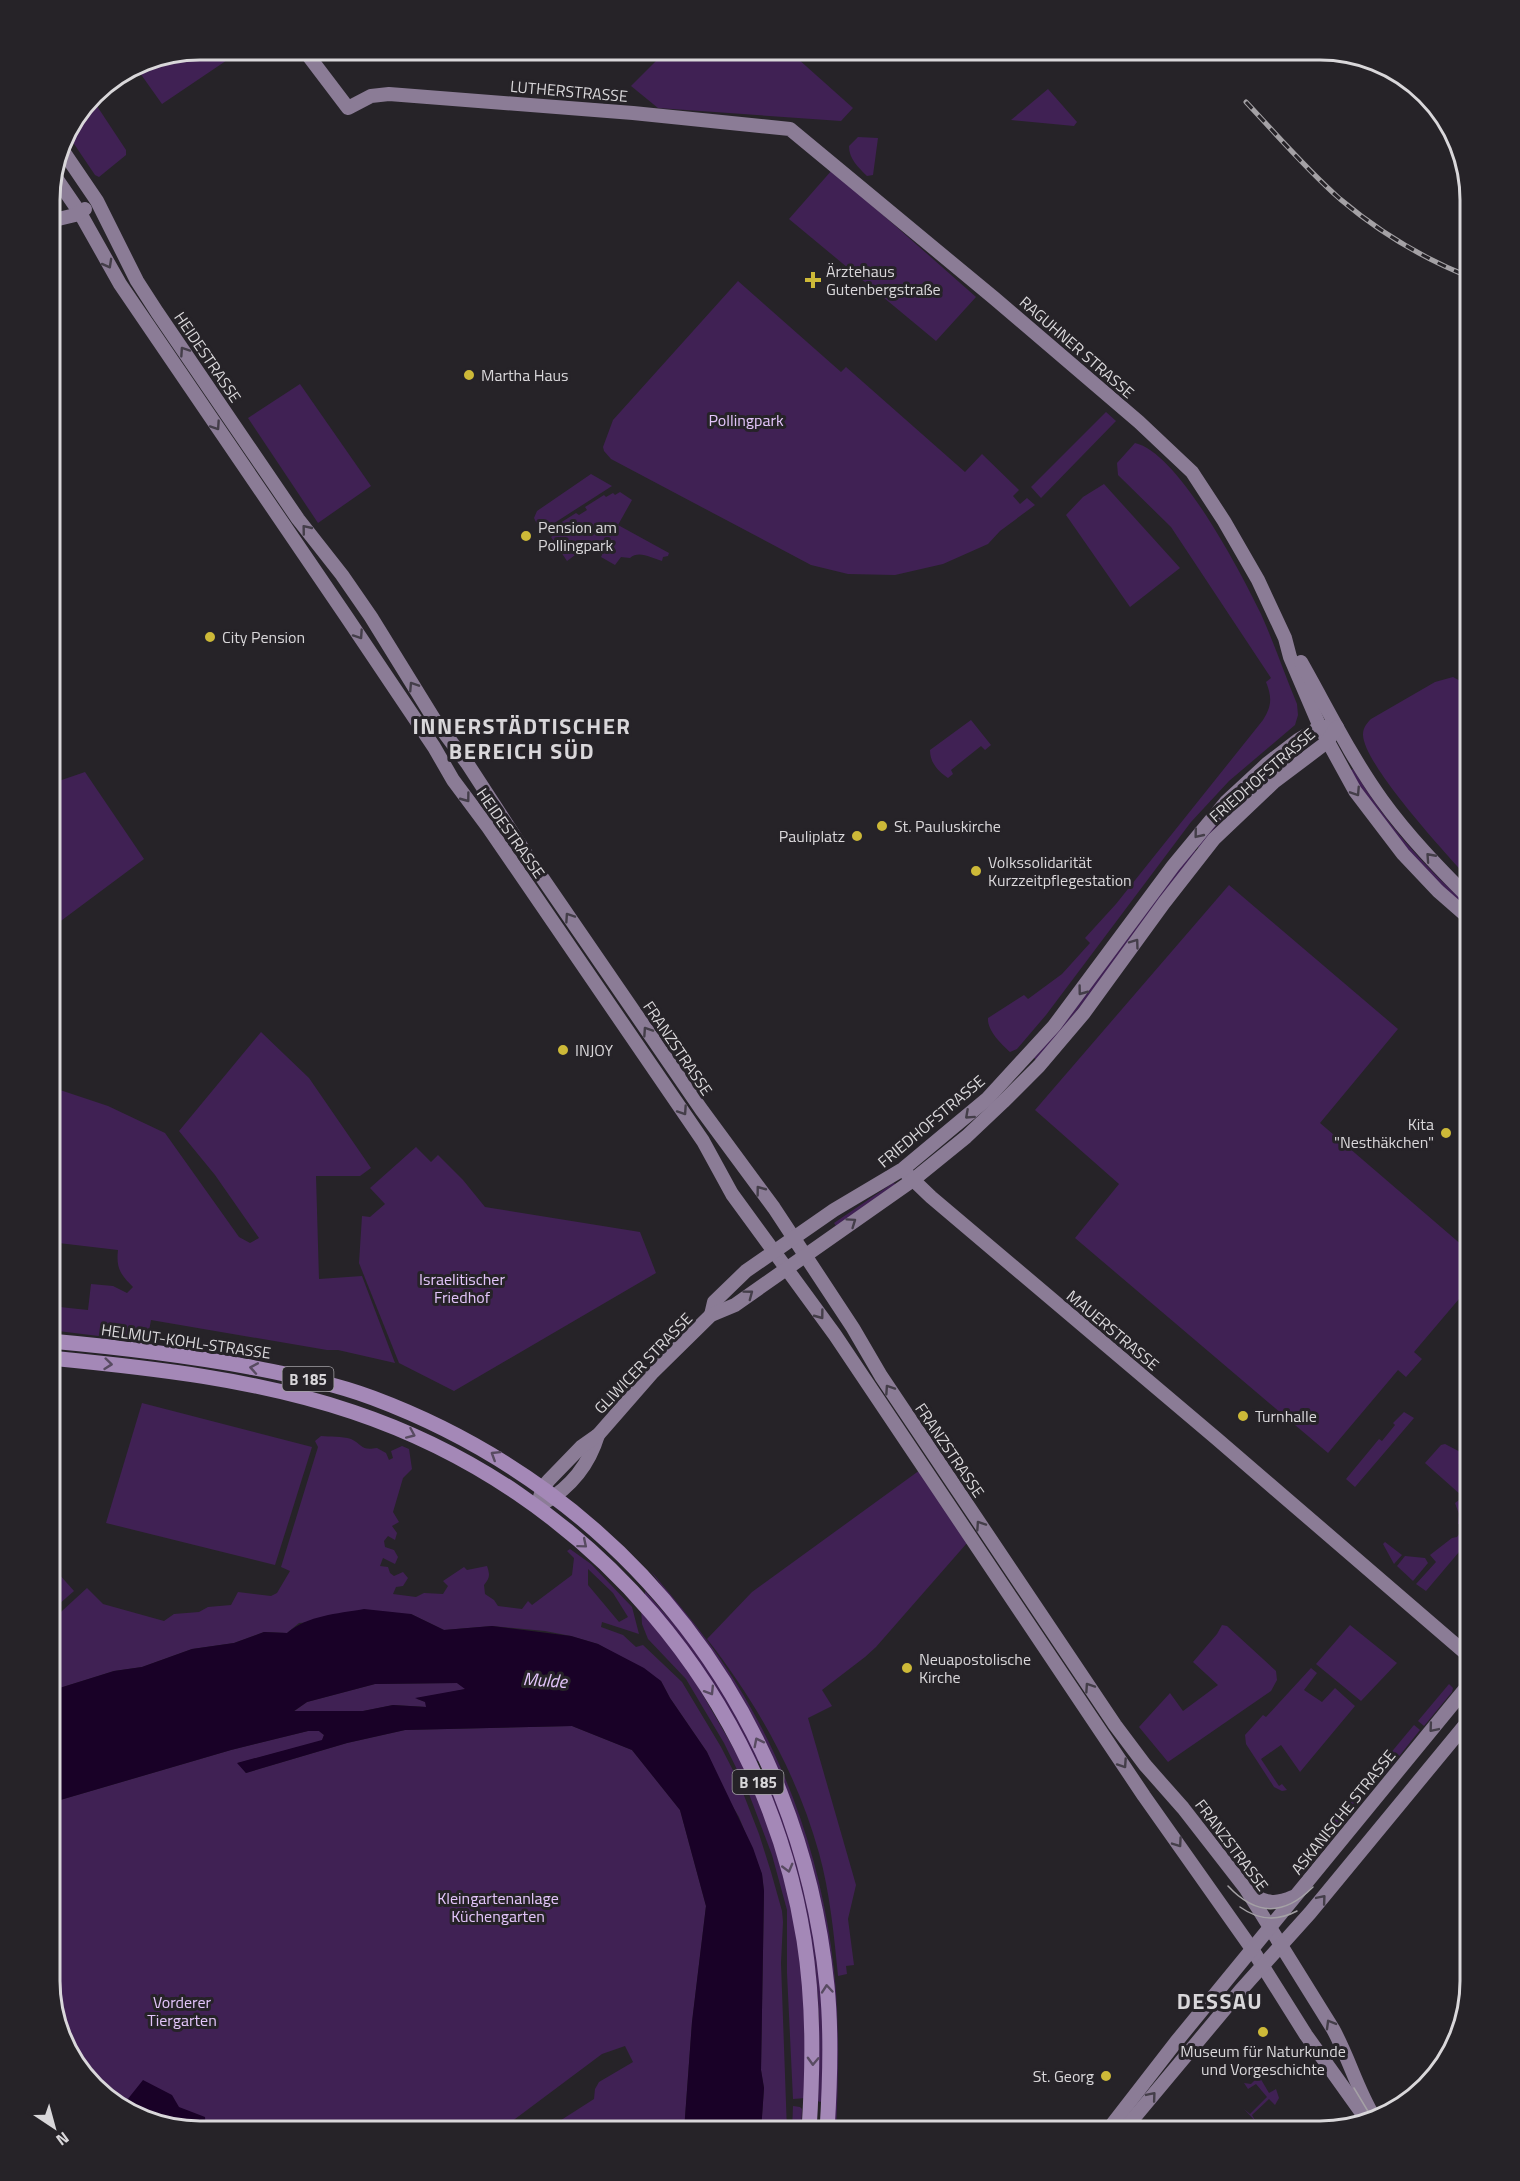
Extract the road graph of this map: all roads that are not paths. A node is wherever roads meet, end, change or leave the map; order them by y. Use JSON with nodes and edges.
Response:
{"nodes":[{"id":1,"x":312,"y":60,"type":"edge"},
{"id":2,"x":790,"y":129,"type":"joint"},
{"id":3,"x":67,"y":156,"type":"edge"},
{"id":4,"x":61,"y":186,"type":"edge"},
{"id":5,"x":97,"y":201,"type":"junction"},
{"id":6,"x":80,"y":213,"type":"junction"},
{"id":7,"x":60,"y":218,"type":"edge"},
{"id":8,"x":342,"y":575,"type":"junction"},
{"id":9,"x":326,"y":587,"type":"junction"},
{"id":10,"x":1284,"y":638,"type":"junction"},
{"id":11,"x":1320,"y":727,"type":"junction"},
{"id":12,"x":1337,"y":727,"type":"junction"},
{"id":13,"x":1327,"y":742,"type":"junction"},
{"id":14,"x":1460,"y":889,"type":"edge"},
{"id":15,"x":1460,"y":910,"type":"edge"},
{"id":16,"x":603,"y":966,"type":"joint"},
{"id":17,"x":592,"y":977,"type":"joint"},
{"id":18,"x":908,"y":1174,"type":"junction"},
{"id":19,"x":793,"y":1238,"type":"junction"},
{"id":20,"x":773,"y":1252,"type":"junction"},
{"id":21,"x":804,"y":1255,"type":"junction"},
{"id":22,"x":785,"y":1268,"type":"junction"},
{"id":23,"x":711,"y":1315,"type":"junction"},
{"id":24,"x":60,"y":1342,"type":"edge"},
{"id":25,"x":60,"y":1359,"type":"edge"},
{"id":26,"x":549,"y":1492,"type":"junction"},
{"id":27,"x":537,"y":1507,"type":"junction"},
{"id":28,"x":1460,"y":1649,"type":"edge"},
{"id":29,"x":1460,"y":1695,"type":"edge"},
{"id":30,"x":1460,"y":1731,"type":"edge"},
{"id":31,"x":1246,"y":1889,"type":"junction"},
{"id":32,"x":1297,"y":1894,"type":"junction"},
{"id":33,"x":1270,"y":1926,"type":"junction"},
{"id":34,"x":1282,"y":1945,"type":"junction"},
{"id":35,"x":1252,"y":1949,"type":"junction"},
{"id":36,"x":1263,"y":1966,"type":"junction"},
{"id":37,"x":1240,"y":1992,"type":"junction"},
{"id":38,"x":1278,"y":1992,"type":"junction"},
{"id":39,"x":1371,"y":2111,"type":"edge"},
{"id":40,"x":1362,"y":2114,"type":"edge"},
{"id":41,"x":809,"y":2121,"type":"edge"},
{"id":42,"x":827,"y":2121,"type":"edge"},
{"id":43,"x":1115,"y":2121,"type":"edge"},
{"id":44,"x":1132,"y":2121,"type":"edge"}],
"edges":[{"from":1,"to":2,"type":"main road","name":"LUTHERSTRASSE"},
{"from":2,"to":10,"type":"main road","name":"RAGUHNER STRASSE"},
{"from":3,"to":5,"type":"main road","name":"HEIDESTRASSE"},
{"from":4,"to":6,"type":"main road","name":"HEIDESTRASSE"},
{"from":5,"to":6,"type":"main road"},
{"from":8,"to":5,"type":"main road","name":"HEIDESTRASSE","one_way":true},
{"from":6,"to":7,"type":"main road"},
{"from":6,"to":9,"type":"main road","name":"HEIDESTRASSE","one_way":true},
{"from":8,"to":9,"type":"main road"},
{"from":16,"to":8,"type":"main road","name":"HEIDESTRASSE","one_way":true},
{"from":9,"to":17,"type":"main road","name":"HEIDESTRASSE","one_way":true},
{"from":10,"to":11,"type":"main road","name":"RAGUHNER STRASSE"},
{"from":10,"to":12,"type":"main road","name":"RAGUHNER STRASSE"},
{"from":11,"to":12,"type":"main road","name":"FRIEDHOFSTRASSE"},
{"from":11,"to":13,"type":"main road","name":"RAGUHNER STRASSE"},
{"from":11,"to":18,"type":"main road","name":"FRIEDHOFSTRASSE","one_way":true},
{"from":12,"to":13,"type":"main road","name":"FRIEDHOFSTRASSE"},
{"from":14,"to":12,"type":"main road","name":"RAGUHNER STRASSE","one_way":true},
{"from":13,"to":15,"type":"main road","name":"RAGUHNER STRASSE","one_way":true},
{"from":18,"to":13,"type":"main road","name":"FRIEDHOFSTRASSE","one_way":true},
{"from":19,"to":16,"type":"main road","name":"FRANZSTRASSE","one_way":true},
{"from":17,"to":20,"type":"main road","name":"FRANZSTRASSE","one_way":true},
{"from":18,"to":19,"type":"main road","name":"FRIEDHOFSTRASSE"},
{"from":21,"to":18,"type":"main road","name":"FRIEDHOFSTRASSE","one_way":true},
{"from":18,"to":28,"type":"main road","name":"MAUERSTRASSE"},
{"from":19,"to":20,"type":"main road","name":"GLIWICER STRASSE"},
{"from":19,"to":21,"type":"main road","name":"FRANZSTRASSE"},
{"from":20,"to":22,"type":"main road","name":"FRANZSTRASSE"},
{"from":20,"to":23,"type":"main road","name":"GLIWICER STRASSE"},
{"from":21,"to":22,"type":"main road","name":"GLIWICER STRASSE"},
{"from":31,"to":21,"type":"main road","name":"FRANZSTRASSE","one_way":true},
{"from":23,"to":22,"type":"main road","name":"GLIWICER STRASSE","one_way":true},
{"from":22,"to":35,"type":"main road","name":"FRANZSTRASSE","one_way":true},
{"from":23,"to":26,"type":"main road","name":"GLIWICER STRASSE"},
{"from":26,"to":24,"type":"main road","name":"HELMUT-KOHL-STRASSE","number":"B 185","one_way":true},
{"from":25,"to":27,"type":"main road","name":"HELMUT-KOHL-STRASSE","number":"B 185","one_way":true},
{"from":26,"to":27,"type":"main road","name":"GLIWICER STRASSE"},
{"from":42,"to":26,"type":"main road","number":"B 185","one_way":true},
{"from":27,"to":41,"type":"main road","number":"B 185","one_way":true},
{"from":29,"to":32,"type":"main road","name":"ASKANISCHE STRASSE","one_way":true},
{"from":34,"to":30,"type":"main road","one_way":true},
{"from":31,"to":32,"type":"main road"},
{"from":31,"to":33,"type":"main road","name":"FRANZSTRASSE"},
{"from":32,"to":33,"type":"main road","name":"ASKANISCHE STRASSE"},
{"from":33,"to":34,"type":"main road","name":"FRANZSTRASSE"},
{"from":33,"to":35,"type":"main road","name":"ASKANISCHE STRASSE"},
{"from":34,"to":36,"type":"main road"},
{"from":39,"to":34,"type":"main road","name":"FRANZSTRASSE","one_way":true},
{"from":35,"to":36,"type":"main road","name":"FRANZSTRASSE"},
{"from":35,"to":43,"type":"main road","name":"ASKANISCHE STRASSE"},
{"from":36,"to":37,"type":"main road"},
{"from":36,"to":38,"type":"main road","name":"FRANZSTRASSE"},
{"from":37,"to":38,"type":"main road"},
{"from":44,"to":37,"type":"main road","one_way":true},
{"from":38,"to":40,"type":"main road","name":"FRANZSTRASSE"}]}
